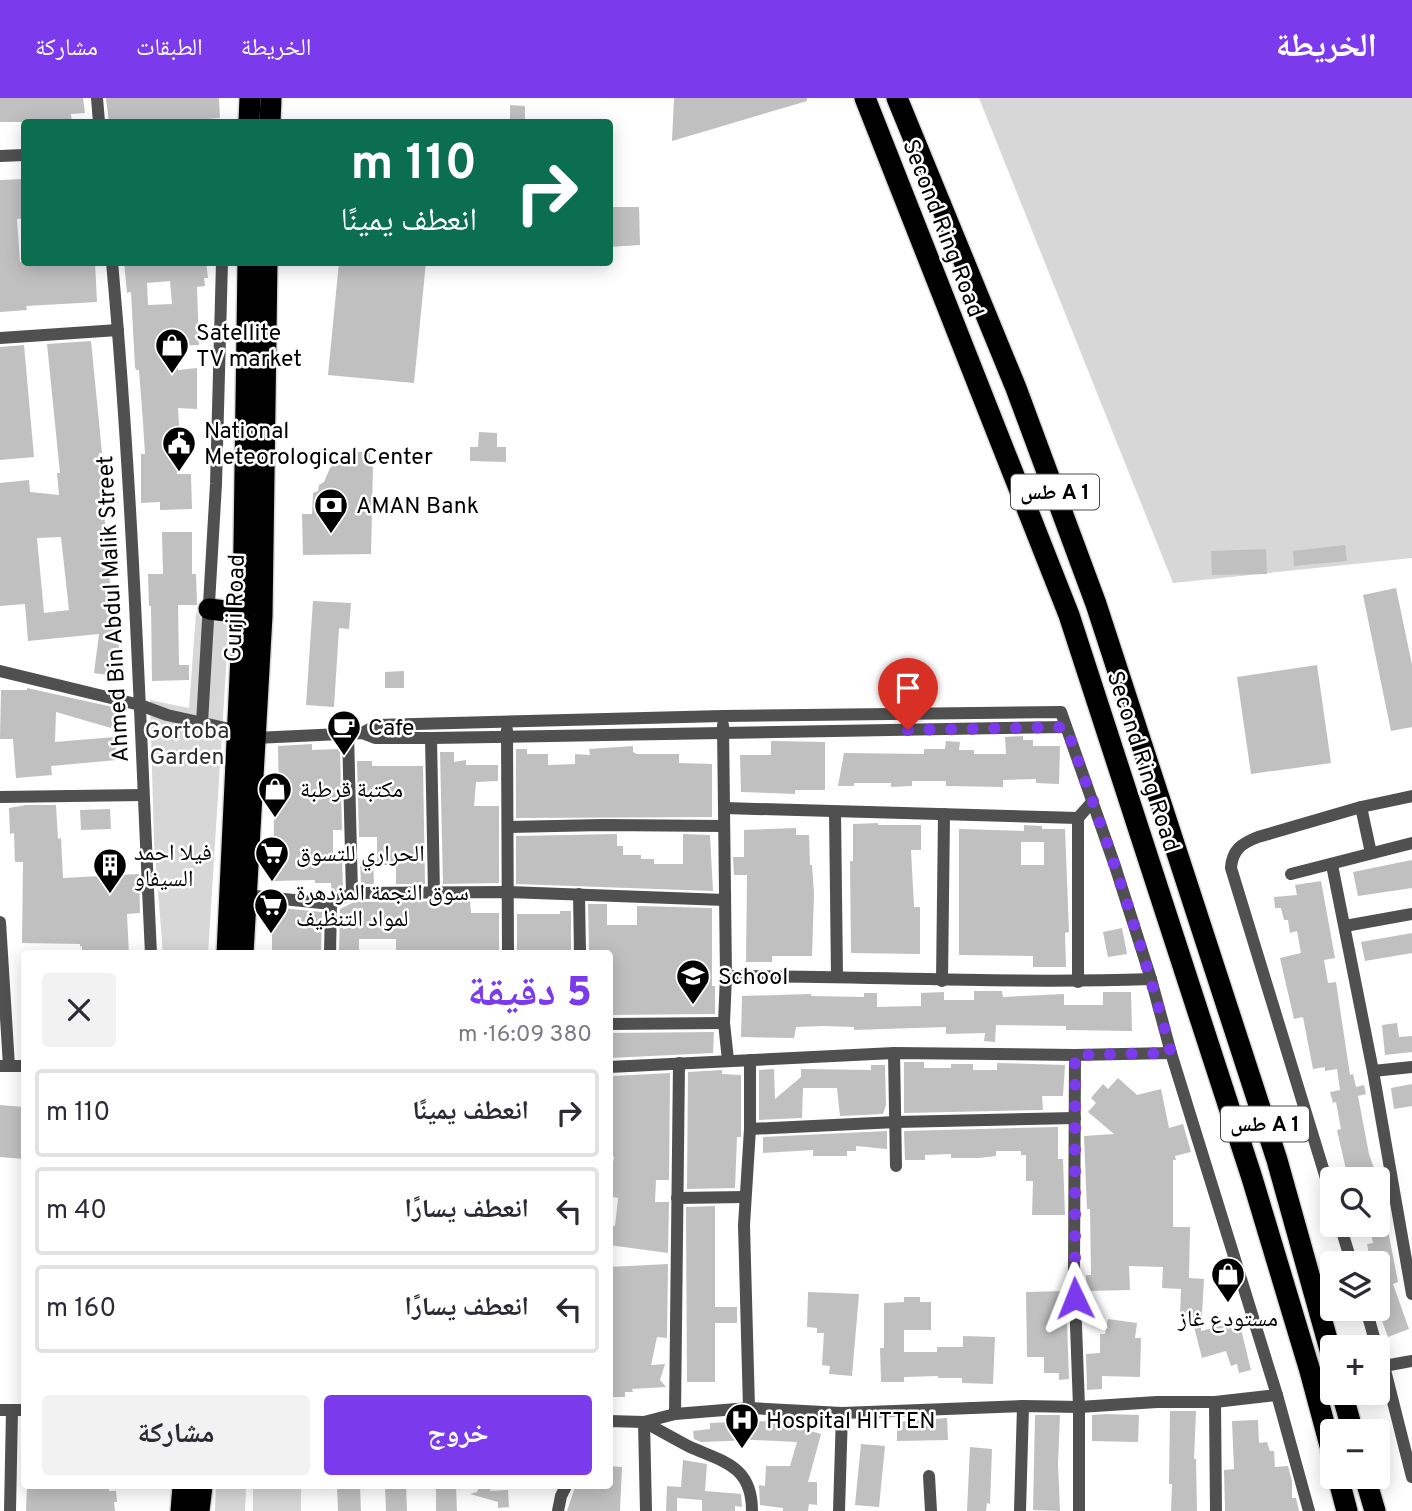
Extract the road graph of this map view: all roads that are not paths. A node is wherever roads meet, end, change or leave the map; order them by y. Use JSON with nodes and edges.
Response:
{"nodes":[{"id":1,"x":97,"y":98,"type":"edge"},
{"id":2,"x":250,"y":98,"type":"edge"},
{"id":3,"x":271,"y":98,"type":"edge"},
{"id":4,"x":863,"y":98,"type":"edge"},
{"id":5,"x":897,"y":98,"type":"edge"},
{"id":6,"x":905,"y":98,"type":"edge"},
{"id":7,"x":99,"y":119,"type":"edge"},
{"id":8,"x":249,"y":119,"type":"edge"},
{"id":9,"x":271,"y":119,"type":"edge"},
{"id":10,"x":21,"y":155,"type":"edge"},
{"id":11,"x":0,"y":156,"type":"edge"},
{"id":12,"x":922,"y":158,"type":"junction"},
{"id":13,"x":112,"y":266,"type":"edge"},
{"id":14,"x":222,"y":266,"type":"edge"},
{"id":15,"x":248,"y":266,"type":"edge"},
{"id":16,"x":267,"y":266,"type":"edge"},
{"id":17,"x":118,"y":330,"type":"junction"},
{"id":18,"x":0,"y":338,"type":"edge"},
{"id":19,"x":209,"y":609,"type":"junction"},
{"id":20,"x":243,"y":613,"type":"junction"},
{"id":21,"x":0,"y":671,"type":"edge"},
{"id":22,"x":140,"y":705,"type":"junction"},
{"id":23,"x":723,"y":716,"type":"junction"},
{"id":24,"x":506,"y":721,"type":"junction"},
{"id":25,"x":202,"y":723,"type":"junction"},
{"id":26,"x":1066,"y":727,"type":"junction"},
{"id":27,"x":348,"y":733,"type":"junction"},
{"id":28,"x":362,"y":733,"type":"junction"},
{"id":29,"x":724,"y":733,"type":"junction"},
{"id":30,"x":247,"y":734,"type":"junction"},
{"id":31,"x":507,"y":737,"type":"junction"},
{"id":32,"x":431,"y":738,"type":"junction"},
{"id":33,"x":143,"y":795,"type":"junction"},
{"id":34,"x":1412,"y":796,"type":"edge"},
{"id":35,"x":0,"y":797,"type":"edge"},
{"id":36,"x":1093,"y":801,"type":"junction"},
{"id":37,"x":1361,"y":807,"type":"junction"},
{"id":38,"x":724,"y":808,"type":"junction"},
{"id":39,"x":835,"y":812,"type":"junction"},
{"id":40,"x":944,"y":814,"type":"junction"},
{"id":41,"x":1078,"y":818,"type":"junction"},
{"id":42,"x":508,"y":827,"type":"junction"},
{"id":43,"x":724,"y":827,"type":"junction"},
{"id":44,"x":1412,"y":844,"type":"edge"},
{"id":45,"x":1371,"y":852,"type":"junction"},
{"id":46,"x":1332,"y":865,"type":"junction"},
{"id":47,"x":1291,"y":873,"type":"dead end"},
{"id":48,"x":506,"y":892,"type":"junction"},
{"id":49,"x":352,"y":893,"type":"junction"},
{"id":50,"x":433,"y":893,"type":"junction"},
{"id":51,"x":579,"y":894,"type":"junction"},
{"id":52,"x":246,"y":895,"type":"junction"},
{"id":53,"x":725,"y":900,"type":"junction"},
{"id":54,"x":331,"y":904,"type":"junction"},
{"id":55,"x":1412,"y":914,"type":"edge"},
{"id":56,"x":0,"y":922,"type":"edge"},
{"id":57,"x":1345,"y":926,"type":"junction"},
{"id":58,"x":151,"y":950,"type":"edge"},
{"id":59,"x":227,"y":950,"type":"edge"},
{"id":60,"x":243,"y":950,"type":"edge"},
{"id":61,"x":330,"y":950,"type":"edge"},
{"id":62,"x":508,"y":950,"type":"edge"},
{"id":63,"x":580,"y":950,"type":"edge"},
{"id":64,"x":726,"y":976,"type":"junction"},
{"id":65,"x":837,"y":976,"type":"junction"},
{"id":66,"x":1151,"y":979,"type":"junction"},
{"id":67,"x":942,"y":981,"type":"junction"},
{"id":68,"x":1078,"y":982,"type":"junction"},
{"id":69,"x":724,"y":1023,"type":"junction"},
{"id":70,"x":613,"y":1024,"type":"edge"},
{"id":71,"x":894,"y":1053,"type":"junction"},
{"id":72,"x":1171,"y":1053,"type":"junction"},
{"id":73,"x":1075,"y":1055,"type":"junction"},
{"id":74,"x":728,"y":1060,"type":"junction"},
{"id":75,"x":750,"y":1060,"type":"junction"},
{"id":76,"x":679,"y":1063,"type":"junction"},
{"id":77,"x":5,"y":1066,"type":"edge"},
{"id":78,"x":613,"y":1067,"type":"edge"},
{"id":79,"x":1412,"y":1067,"type":"edge"},
{"id":80,"x":1373,"y":1071,"type":"junction"},
{"id":81,"x":1075,"y":1118,"type":"junction"},
{"id":82,"x":896,"y":1122,"type":"junction"},
{"id":83,"x":750,"y":1129,"type":"junction"},
{"id":84,"x":895,"y":1166,"type":"dead end"},
{"id":85,"x":1323,"y":1167,"type":"edge"},
{"id":86,"x":745,"y":1197,"type":"junction"},
{"id":87,"x":677,"y":1198,"type":"junction"},
{"id":88,"x":1412,"y":1294,"type":"edge"},
{"id":89,"x":1326,"y":1335,"type":"edge"},
{"id":90,"x":1412,"y":1361,"type":"edge"},
{"id":91,"x":1390,"y":1365,"type":"edge"},
{"id":92,"x":1390,"y":1390,"type":"edge"},
{"id":93,"x":1277,"y":1395,"type":"junction"},
{"id":94,"x":1215,"y":1402,"type":"junction"},
{"id":95,"x":1023,"y":1406,"type":"junction"},
{"id":96,"x":1079,"y":1407,"type":"junction"},
{"id":97,"x":749,"y":1408,"type":"junction"},
{"id":98,"x":12,"y":1410,"type":"edge"},
{"id":99,"x":842,"y":1413,"type":"junction"},
{"id":100,"x":675,"y":1414,"type":"junction"},
{"id":101,"x":1323,"y":1419,"type":"edge"},
{"id":102,"x":613,"y":1421,"type":"edge"},
{"id":103,"x":644,"y":1422,"type":"junction"},
{"id":104,"x":929,"y":1476,"type":"dead end"},
{"id":105,"x":1412,"y":1478,"type":"edge"},
{"id":106,"x":183,"y":1489,"type":"edge"},
{"id":107,"x":202,"y":1489,"type":"edge"},
{"id":108,"x":564,"y":1489,"type":"edge"},
{"id":109,"x":1341,"y":1489,"type":"edge"},
{"id":110,"x":1369,"y":1489,"type":"edge"},
{"id":111,"x":10,"y":1511,"type":"edge"},
{"id":112,"x":181,"y":1511,"type":"edge"},
{"id":113,"x":199,"y":1511,"type":"edge"},
{"id":114,"x":558,"y":1511,"type":"edge"},
{"id":115,"x":646,"y":1511,"type":"edge"},
{"id":116,"x":752,"y":1511,"type":"edge"},
{"id":117,"x":839,"y":1511,"type":"edge"},
{"id":118,"x":931,"y":1511,"type":"edge"},
{"id":119,"x":1020,"y":1511,"type":"edge"},
{"id":120,"x":1079,"y":1511,"type":"edge"},
{"id":121,"x":1216,"y":1511,"type":"edge"},
{"id":122,"x":1309,"y":1511,"type":"edge"},
{"id":123,"x":1347,"y":1511,"type":"edge"},
{"id":124,"x":1375,"y":1511,"type":"edge"}],
"edges":[{"from":1,"to":7,"type":"street"},
{"from":2,"to":8,"type":"highway"},
{"from":3,"to":9,"type":"highway"},
{"from":4,"to":101,"type":"highway","name":"Second Ring Road","number":"طس A 1"},
{"from":5,"to":12,"type":"highway","name":"Second Ring Road","number":"طس A 1"},
{"from":6,"to":12,"type":"highway"},
{"from":10,"to":11,"type":"street"},
{"from":12,"to":89,"type":"highway","name":"Second Ring Road","number":"طس A 1"},
{"from":13,"to":17,"type":"street","name":"Ahmed Bin Abdul Malik Street"},
{"from":14,"to":19,"type":"street"},
{"from":15,"to":20,"type":"highway","name":"Gurji Road"},
{"from":16,"to":30,"type":"highway","name":"Gurji Road"},
{"from":17,"to":18,"type":"street"},
{"from":17,"to":22,"type":"street","name":"Ahmed Bin Abdul Malik Street"},
{"from":19,"to":20,"type":"highway"},
{"from":19,"to":25,"type":"street"},
{"from":20,"to":30,"type":"highway","name":"Gurji Road"},
{"from":21,"to":22,"type":"street"},
{"from":22,"to":25,"type":"street"},
{"from":22,"to":33,"type":"street","name":"Ahmed Bin Abdul Malik Street"},
{"from":23,"to":24,"type":"street"},
{"from":23,"to":26,"type":"street"},
{"from":23,"to":29,"type":"street"},
{"from":24,"to":28,"type":"street"},
{"from":24,"to":31,"type":"street"},
{"from":25,"to":30,"type":"street"},
{"from":26,"to":29,"type":"street"},
{"from":26,"to":36,"type":"street"},
{"from":27,"to":28,"type":"street"},
{"from":27,"to":30,"type":"street"},
{"from":27,"to":49,"type":"street"},
{"from":28,"to":32,"type":"street"},
{"from":29,"to":31,"type":"street"},
{"from":29,"to":38,"type":"street"},
{"from":30,"to":52,"type":"highway","name":"Gurji Road"},
{"from":30,"to":59,"type":"highway","name":"Gurji Road"},
{"from":31,"to":32,"type":"street"},
{"from":31,"to":42,"type":"street"},
{"from":32,"to":50,"type":"street"},
{"from":33,"to":35,"type":"street"},
{"from":33,"to":58,"type":"street","name":"Ahmed Bin Abdul Malik Street"},
{"from":34,"to":37,"type":"street"},
{"from":36,"to":41,"type":"street"},
{"from":36,"to":66,"type":"street"},
{"from":37,"to":45,"type":"street"},
{"from":37,"to":85,"type":"street"},
{"from":38,"to":39,"type":"street"},
{"from":38,"to":43,"type":"street"},
{"from":39,"to":40,"type":"street"},
{"from":39,"to":65,"type":"street"},
{"from":40,"to":41,"type":"street"},
{"from":40,"to":67,"type":"street"},
{"from":41,"to":68,"type":"street"},
{"from":42,"to":43,"type":"street"},
{"from":42,"to":48,"type":"street"},
{"from":43,"to":53,"type":"street"},
{"from":44,"to":45,"type":"street"},
{"from":45,"to":46,"type":"street"},
{"from":46,"to":47,"type":"street"},
{"from":46,"to":57,"type":"street"},
{"from":48,"to":50,"type":"street"},
{"from":48,"to":51,"type":"street"},
{"from":48,"to":62,"type":"street"},
{"from":49,"to":50,"type":"street"},
{"from":49,"to":54,"type":"street"},
{"from":51,"to":53,"type":"street"},
{"from":51,"to":63,"type":"street"},
{"from":52,"to":54,"type":"street"},
{"from":52,"to":60,"type":"highway","name":"Gurji Road"},
{"from":53,"to":64,"type":"street"},
{"from":54,"to":61,"type":"street"},
{"from":55,"to":57,"type":"street"},
{"from":56,"to":77,"type":"street"},
{"from":57,"to":80,"type":"street"},
{"from":64,"to":65,"type":"street"},
{"from":64,"to":69,"type":"street"},
{"from":65,"to":67,"type":"street"},
{"from":66,"to":68,"type":"street"},
{"from":66,"to":72,"type":"street"},
{"from":67,"to":68,"type":"street"},
{"from":69,"to":70,"type":"street"},
{"from":69,"to":74,"type":"street"},
{"from":71,"to":73,"type":"street"},
{"from":71,"to":75,"type":"street"},
{"from":71,"to":82,"type":"street"},
{"from":72,"to":73,"type":"street"},
{"from":72,"to":93,"type":"street"},
{"from":73,"to":81,"type":"street"},
{"from":74,"to":75,"type":"street"},
{"from":74,"to":76,"type":"street"},
{"from":75,"to":83,"type":"street"},
{"from":76,"to":78,"type":"street"},
{"from":76,"to":87,"type":"street"},
{"from":79,"to":80,"type":"street"},
{"from":80,"to":88,"type":"street"},
{"from":81,"to":82,"type":"street"},
{"from":81,"to":96,"type":"street"},
{"from":82,"to":83,"type":"street"},
{"from":82,"to":84,"type":"street"},
{"from":83,"to":86,"type":"street"},
{"from":86,"to":87,"type":"street"},
{"from":86,"to":97,"type":"street"},
{"from":87,"to":100,"type":"street"},
{"from":90,"to":91,"type":"street"},
{"from":92,"to":105,"type":"street"},
{"from":93,"to":94,"type":"street"},
{"from":93,"to":122,"type":"street"},
{"from":94,"to":96,"type":"street"},
{"from":94,"to":121,"type":"street"},
{"from":95,"to":96,"type":"street"},
{"from":95,"to":99,"type":"street"},
{"from":95,"to":119,"type":"street"},
{"from":96,"to":120,"type":"street"},
{"from":97,"to":99,"type":"street"},
{"from":97,"to":100,"type":"street"},
{"from":98,"to":111,"type":"street"},
{"from":99,"to":117,"type":"street"},
{"from":100,"to":103,"type":"street"},
{"from":102,"to":103,"type":"street"},
{"from":103,"to":115,"type":"street"},
{"from":103,"to":116,"type":"street"},
{"from":104,"to":118,"type":"street"},
{"from":106,"to":112,"type":"highway"},
{"from":107,"to":113,"type":"highway"},
{"from":108,"to":114,"type":"street"},
{"from":109,"to":123,"type":"highway"},
{"from":110,"to":124,"type":"highway"}]}
